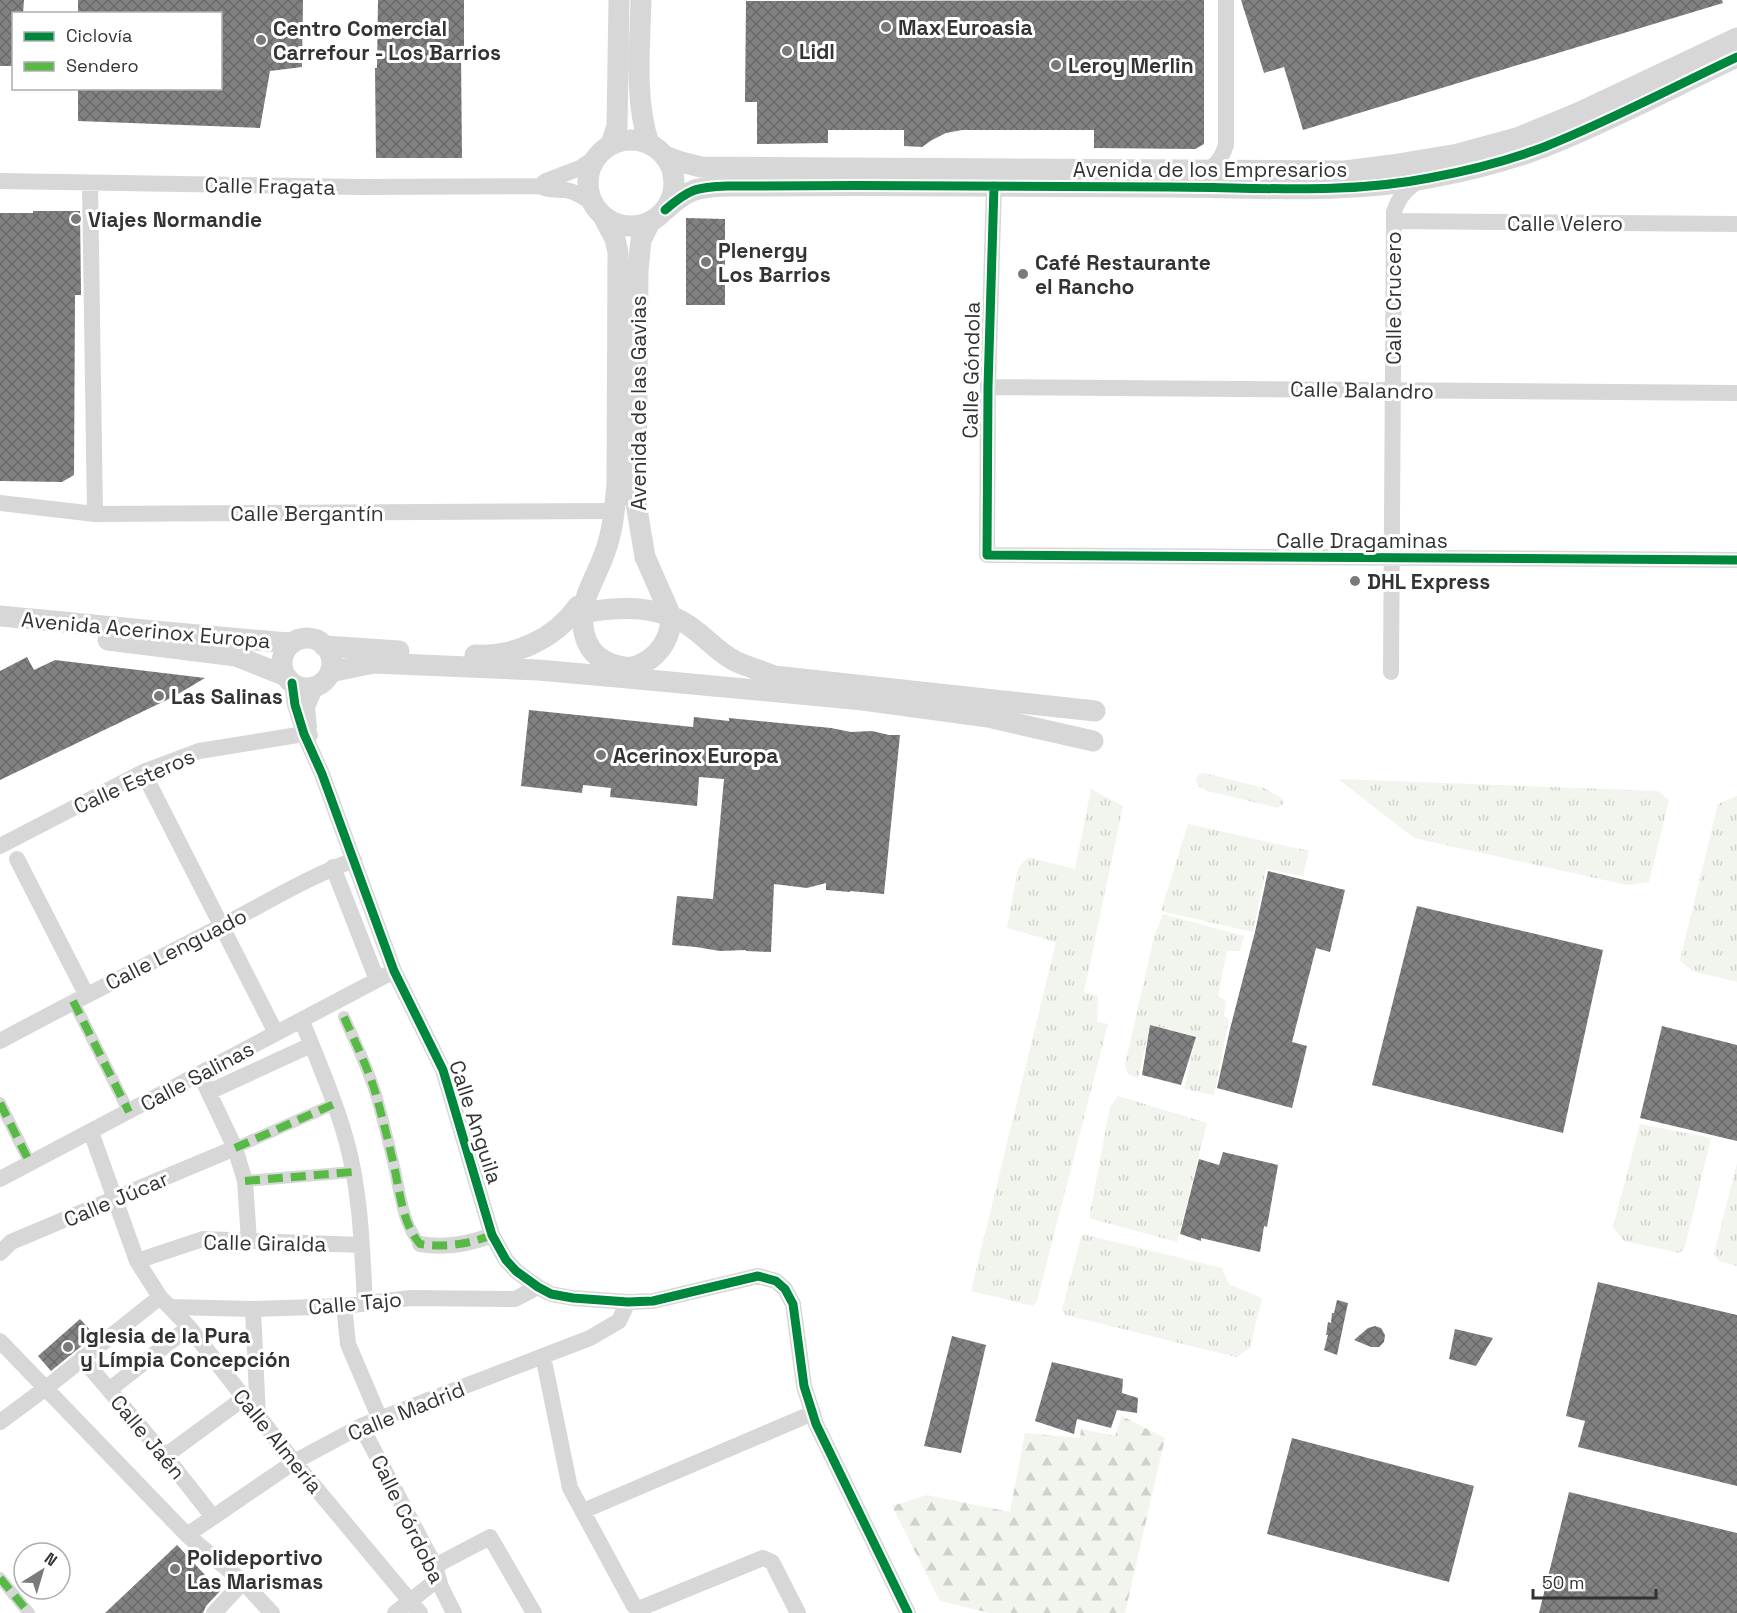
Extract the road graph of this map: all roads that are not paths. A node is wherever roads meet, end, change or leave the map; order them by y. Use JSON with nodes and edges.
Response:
{"nodes":[{"id":1,"x":619,"y":0,"type":"edge"},
{"id":2,"x":641,"y":0,"type":"edge"},
{"id":3,"x":1226,"y":0,"type":"edge"},
{"id":4,"x":1737,"y":38,"type":"edge"},
{"id":5,"x":1737,"y":57,"type":"edge"},
{"id":6,"x":1226,"y":145,"type":"junction"},
{"id":7,"x":656,"y":150,"type":"junction"},
{"id":8,"x":603,"y":151,"type":"junction"},
{"id":9,"x":1205,"y":171,"type":"junction"},
{"id":10,"x":1245,"y":171,"type":"junction"},
{"id":11,"x":1421,"y":180,"type":"junction"},
{"id":12,"x":0,"y":181,"type":"edge"},
{"id":13,"x":90,"y":184,"type":"junction"},
{"id":14,"x":540,"y":186,"type":"junction"},
{"id":15,"x":994,"y":186,"type":"junction"},
{"id":16,"x":1369,"y":186,"type":"junction"},
{"id":17,"x":598,"y":210,"type":"junction"},
{"id":18,"x":658,"y":216,"type":"junction"},
{"id":19,"x":1394,"y":217,"type":"junction"},
{"id":20,"x":1737,"y":224,"type":"edge"},
{"id":21,"x":988,"y":387,"type":"junction"},
{"id":22,"x":1392,"y":391,"type":"junction"},
{"id":23,"x":1737,"y":393,"type":"edge"},
{"id":24,"x":0,"y":503,"type":"edge"},
{"id":25,"x":614,"y":512,"type":"junction"},
{"id":26,"x":95,"y":514,"type":"junction"},
{"id":27,"x":987,"y":555,"type":"joint"},
{"id":28,"x":1391,"y":559,"type":"junction"},
{"id":29,"x":1737,"y":560,"type":"edge"},
{"id":30,"x":580,"y":608,"type":"junction"},
{"id":31,"x":0,"y":616,"type":"edge"},
{"id":32,"x":671,"y":616,"type":"junction"},
{"id":33,"x":0,"y":627,"type":"edge"},
{"id":34,"x":292,"y":644,"type":"junction"},
{"id":35,"x":324,"y":646,"type":"junction"},
{"id":36,"x":497,"y":668,"type":"junction"},
{"id":37,"x":632,"y":668,"type":"junction"},
{"id":38,"x":1391,"y":672,"type":"dead end"},
{"id":39,"x":289,"y":679,"type":"junction"},
{"id":40,"x":323,"y":679,"type":"junction"},
{"id":41,"x":755,"y":690,"type":"junction"},
{"id":42,"x":1095,"y":711,"type":"dead end"},
{"id":43,"x":307,"y":735,"type":"junction"},
{"id":44,"x":1093,"y":741,"type":"dead end"},
{"id":45,"x":143,"y":772,"type":"junction"},
{"id":46,"x":0,"y":846,"type":"edge"},
{"id":47,"x":17,"y":859,"type":"dead end"},
{"id":48,"x":354,"y":860,"type":"junction"},
{"id":49,"x":333,"y":867,"type":"junction"},
{"id":50,"x":221,"y":926,"type":"junction"},
{"id":51,"x":394,"y":971,"type":"junction"},
{"id":52,"x":377,"y":980,"type":"junction"},
{"id":53,"x":80,"y":998,"type":"junction"},
{"id":54,"x":344,"y":1017,"type":"dead end"},
{"id":55,"x":302,"y":1021,"type":"junction"},
{"id":56,"x":276,"y":1034,"type":"junction"},
{"id":57,"x":0,"y":1041,"type":"edge"},
{"id":58,"x":311,"y":1045,"type":"junction"},
{"id":59,"x":200,"y":1074,"type":"junction"},
{"id":60,"x":209,"y":1092,"type":"junction"},
{"id":61,"x":0,"y":1103,"type":"edge"},
{"id":62,"x":334,"y":1104,"type":"junction"},
{"id":63,"x":129,"y":1112,"type":"junction"},
{"id":64,"x":91,"y":1132,"type":"junction"},
{"id":65,"x":235,"y":1149,"type":"junction"},
{"id":66,"x":30,"y":1163,"type":"junction"},
{"id":67,"x":353,"y":1172,"type":"junction"},
{"id":68,"x":0,"y":1179,"type":"edge"},
{"id":69,"x":245,"y":1181,"type":"junction"},
{"id":70,"x":115,"y":1200,"type":"junction"},
{"id":71,"x":492,"y":1235,"type":"junction"},
{"id":72,"x":249,"y":1241,"type":"junction"},
{"id":73,"x":420,"y":1244,"type":"joint"},
{"id":74,"x":361,"y":1245,"type":"junction"},
{"id":75,"x":0,"y":1253,"type":"edge"},
{"id":76,"x":137,"y":1261,"type":"junction"},
{"id":77,"x":538,"y":1287,"type":"junction"},
{"id":78,"x":165,"y":1302,"type":"junction"},
{"id":79,"x":628,"y":1302,"type":"junction"},
{"id":80,"x":365,"y":1304,"type":"junction"},
{"id":81,"x":344,"y":1306,"type":"junction"},
{"id":82,"x":253,"y":1309,"type":"junction"},
{"id":83,"x":189,"y":1327,"type":"junction"},
{"id":84,"x":0,"y":1341,"type":"edge"},
{"id":85,"x":543,"y":1356,"type":"junction"},
{"id":86,"x":82,"y":1358,"type":"junction"},
{"id":87,"x":46,"y":1388,"type":"junction"},
{"id":88,"x":109,"y":1390,"type":"junction"},
{"id":89,"x":244,"y":1398,"type":"junction"},
{"id":90,"x":813,"y":1413,"type":"junction"},
{"id":91,"x":258,"y":1417,"type":"junction"},
{"id":92,"x":380,"y":1419,"type":"junction"},
{"id":93,"x":0,"y":1422,"type":"edge"},
{"id":94,"x":361,"y":1426,"type":"junction"},
{"id":95,"x":165,"y":1456,"type":"junction"},
{"id":96,"x":294,"y":1462,"type":"junction"},
{"id":97,"x":583,"y":1511,"type":"junction"},
{"id":98,"x":213,"y":1517,"type":"junction"},
{"id":99,"x":187,"y":1535,"type":"junction"},
{"id":100,"x":436,"y":1572,"type":"junction"},
{"id":101,"x":0,"y":1578,"type":"edge"},
{"id":102,"x":243,"y":1582,"type":"junction"},
{"id":103,"x":415,"y":1607,"type":"edge"},
{"id":104,"x":28,"y":1613,"type":"edge"},
{"id":105,"x":214,"y":1613,"type":"edge"},
{"id":106,"x":272,"y":1613,"type":"edge"},
{"id":107,"x":395,"y":1613,"type":"edge"},
{"id":108,"x":454,"y":1613,"type":"edge"},
{"id":109,"x":534,"y":1613,"type":"edge"},
{"id":110,"x":798,"y":1613,"type":"edge"},
{"id":111,"x":907,"y":1613,"type":"edge"}],
"edges":[{"from":1,"to":8,"type":"street"},
{"from":2,"to":7,"type":"street"},
{"from":3,"to":6,"type":"street"},
{"from":4,"to":10,"type":"street","name":"Avenida de los Empresarios"},
{"from":5,"to":11,"type":"street","name":"Avenida de los Empresarios"},
{"from":6,"to":9,"type":"street"},
{"from":6,"to":10,"type":"street"},
{"from":7,"to":8,"type":"street"},
{"from":7,"to":9,"type":"street","name":"Avenida de los Empresarios"},
{"from":7,"to":18,"type":"street"},
{"from":8,"to":14,"type":"street","name":"Calle Fragata"},
{"from":8,"to":17,"type":"street"},
{"from":9,"to":10,"type":"street","name":"Avenida de los Empresarios"},
{"from":11,"to":16,"type":"street","name":"Avenida de los Empresarios"},
{"from":11,"to":19,"type":"street","name":"Calle Crucero"},
{"from":12,"to":13,"type":"street","name":"Calle Fragata"},
{"from":13,"to":14,"type":"street","name":"Calle Fragata"},
{"from":13,"to":26,"type":"street"},
{"from":14,"to":17,"type":"street","name":"Calle Fragata"},
{"from":15,"to":16,"type":"street","name":"Avenida de los Empresarios"},
{"from":15,"to":18,"type":"street","name":"Avenida de los Empresarios"},
{"from":15,"to":21,"type":"street","name":"Calle Góndola"},
{"from":16,"to":19,"type":"street","name":"Calle Crucero"},
{"from":17,"to":18,"type":"street"},
{"from":17,"to":25,"type":"street","name":"Avenida de las Gavias"},
{"from":18,"to":32,"type":"street","name":"Avenida de las Gavias"},
{"from":19,"to":20,"type":"street","name":"Calle Velero"},
{"from":19,"to":22,"type":"street","name":"Calle Crucero"},
{"from":21,"to":22,"type":"street","name":"Calle Balandro"},
{"from":21,"to":27,"type":"street","name":"Calle Góndola"},
{"from":22,"to":23,"type":"street","name":"Calle Balandro"},
{"from":22,"to":28,"type":"street","name":"Calle Crucero"},
{"from":24,"to":26,"type":"street","name":"Calle Bergantín"},
{"from":25,"to":26,"type":"street","name":"Calle Bergantín"},
{"from":25,"to":30,"type":"street","name":"Avenida de las Gavias"},
{"from":27,"to":28,"type":"street","name":"Calle Dragaminas"},
{"from":28,"to":29,"type":"street","name":"Calle Dragaminas"},
{"from":28,"to":38,"type":"street","name":"Calle Crucero"},
{"from":30,"to":32,"type":"street"},
{"from":30,"to":35,"type":"street"},
{"from":30,"to":37,"type":"street"},
{"from":31,"to":34,"type":"street","name":"Avenida Acerinox Europa"},
{"from":32,"to":37,"type":"street"},
{"from":32,"to":42,"type":"street"},
{"from":33,"to":39,"type":"street","name":"Avenida Acerinox Europa"},
{"from":34,"to":35,"type":"street"},
{"from":34,"to":39,"type":"street"},
{"from":35,"to":40,"type":"street"},
{"from":36,"to":37,"type":"street"},
{"from":36,"to":40,"type":"street"},
{"from":36,"to":41,"type":"street"},
{"from":37,"to":41,"type":"street"},
{"from":39,"to":40,"type":"street"},
{"from":39,"to":43,"type":"street","name":"Calle Anguila"},
{"from":40,"to":43,"type":"street","name":"Calle Anguila"},
{"from":41,"to":44,"type":"street"},
{"from":43,"to":45,"type":"street","name":"Calle Esteros"},
{"from":43,"to":48,"type":"street","name":"Calle Anguila"},
{"from":45,"to":46,"type":"street","name":"Calle Esteros"},
{"from":45,"to":50,"type":"street"},
{"from":47,"to":53,"type":"street"},
{"from":48,"to":49,"type":"street","name":"Calle Lenguado"},
{"from":48,"to":51,"type":"street","name":"Calle Anguila"},
{"from":49,"to":50,"type":"street","name":"Calle Lenguado"},
{"from":49,"to":52,"type":"street"},
{"from":50,"to":53,"type":"street","name":"Calle Lenguado"},
{"from":50,"to":56,"type":"street"},
{"from":51,"to":52,"type":"street","name":"Calle Salinas"},
{"from":51,"to":71,"type":"street","name":"Calle Anguila"},
{"from":52,"to":55,"type":"street","name":"Calle Salinas"},
{"from":53,"to":57,"type":"street","name":"Calle Lenguado"},
{"from":53,"to":63,"type":"street"},
{"from":54,"to":73,"type":"street"},
{"from":55,"to":56,"type":"street","name":"Calle Salinas"},
{"from":55,"to":58,"type":"street"},
{"from":56,"to":59,"type":"street","name":"Calle Salinas"},
{"from":58,"to":60,"type":"street"},
{"from":58,"to":62,"type":"street"},
{"from":59,"to":60,"type":"street"},
{"from":59,"to":63,"type":"street","name":"Calle Salinas"},
{"from":60,"to":65,"type":"street"},
{"from":61,"to":66,"type":"street"},
{"from":62,"to":65,"type":"street"},
{"from":62,"to":67,"type":"street"},
{"from":63,"to":64,"type":"street","name":"Calle Salinas"},
{"from":64,"to":66,"type":"street","name":"Calle Salinas"},
{"from":64,"to":70,"type":"street","name":"Calle Almería"},
{"from":65,"to":69,"type":"street"},
{"from":65,"to":70,"type":"street","name":"Calle Júcar"},
{"from":66,"to":68,"type":"street","name":"Calle Salinas"},
{"from":67,"to":69,"type":"street"},
{"from":67,"to":74,"type":"street"},
{"from":69,"to":72,"type":"street"},
{"from":70,"to":75,"type":"street","name":"Calle Júcar"},
{"from":70,"to":76,"type":"street","name":"Calle Almería"},
{"from":71,"to":73,"type":"street"},
{"from":71,"to":77,"type":"street","name":"Calle Anguila"},
{"from":72,"to":74,"type":"street","name":"Calle Giralda"},
{"from":72,"to":76,"type":"street","name":"Calle Giralda"},
{"from":74,"to":80,"type":"street"},
{"from":76,"to":78,"type":"street","name":"Calle Almería"},
{"from":77,"to":79,"type":"street","name":"Calle Anguila"},
{"from":77,"to":80,"type":"street","name":"Calle Tajo"},
{"from":78,"to":82,"type":"street","name":"Calle Tajo"},
{"from":78,"to":83,"type":"street","name":"Calle Almería"},
{"from":78,"to":86,"type":"street"},
{"from":79,"to":85,"type":"street","name":"Calle Madrid"},
{"from":79,"to":90,"type":"street","name":"Calle Anguila"},
{"from":80,"to":81,"type":"street","name":"Calle Tajo"},
{"from":81,"to":82,"type":"street","name":"Calle Tajo"},
{"from":81,"to":92,"type":"street"},
{"from":82,"to":91,"type":"street"},
{"from":83,"to":88,"type":"street"},
{"from":83,"to":89,"type":"street","name":"Calle Almería"},
{"from":84,"to":87,"type":"street"},
{"from":85,"to":92,"type":"street","name":"Calle Madrid"},
{"from":85,"to":97,"type":"street"},
{"from":86,"to":87,"type":"street"},
{"from":86,"to":88,"type":"street","name":"Calle Jaén"},
{"from":87,"to":93,"type":"street"},
{"from":87,"to":99,"type":"street"},
{"from":88,"to":95,"type":"street","name":"Calle Jaén"},
{"from":89,"to":91,"type":"street","name":"Calle Almería"},
{"from":89,"to":95,"type":"street"},
{"from":90,"to":97,"type":"street"},
{"from":90,"to":111,"type":"street"},
{"from":91,"to":96,"type":"street","name":"Calle Almería"},
{"from":92,"to":94,"type":"street","name":"Calle Madrid"},
{"from":94,"to":96,"type":"street","name":"Calle Madrid"},
{"from":94,"to":100,"type":"street","name":"Calle Córdoba"},
{"from":95,"to":98,"type":"street","name":"Calle Jaén"},
{"from":96,"to":98,"type":"street","name":"Calle Madrid"},
{"from":96,"to":103,"type":"street","name":"Calle Almería"},
{"from":97,"to":110,"type":"street"},
{"from":98,"to":99,"type":"street","name":"Calle Madrid"},
{"from":99,"to":102,"type":"street"},
{"from":100,"to":103,"type":"street"},
{"from":100,"to":108,"type":"street","name":"Calle Córdoba"},
{"from":100,"to":109,"type":"street"},
{"from":101,"to":104,"type":"street"},
{"from":102,"to":105,"type":"street"},
{"from":102,"to":106,"type":"street"},
{"from":103,"to":107,"type":"street"}]}
